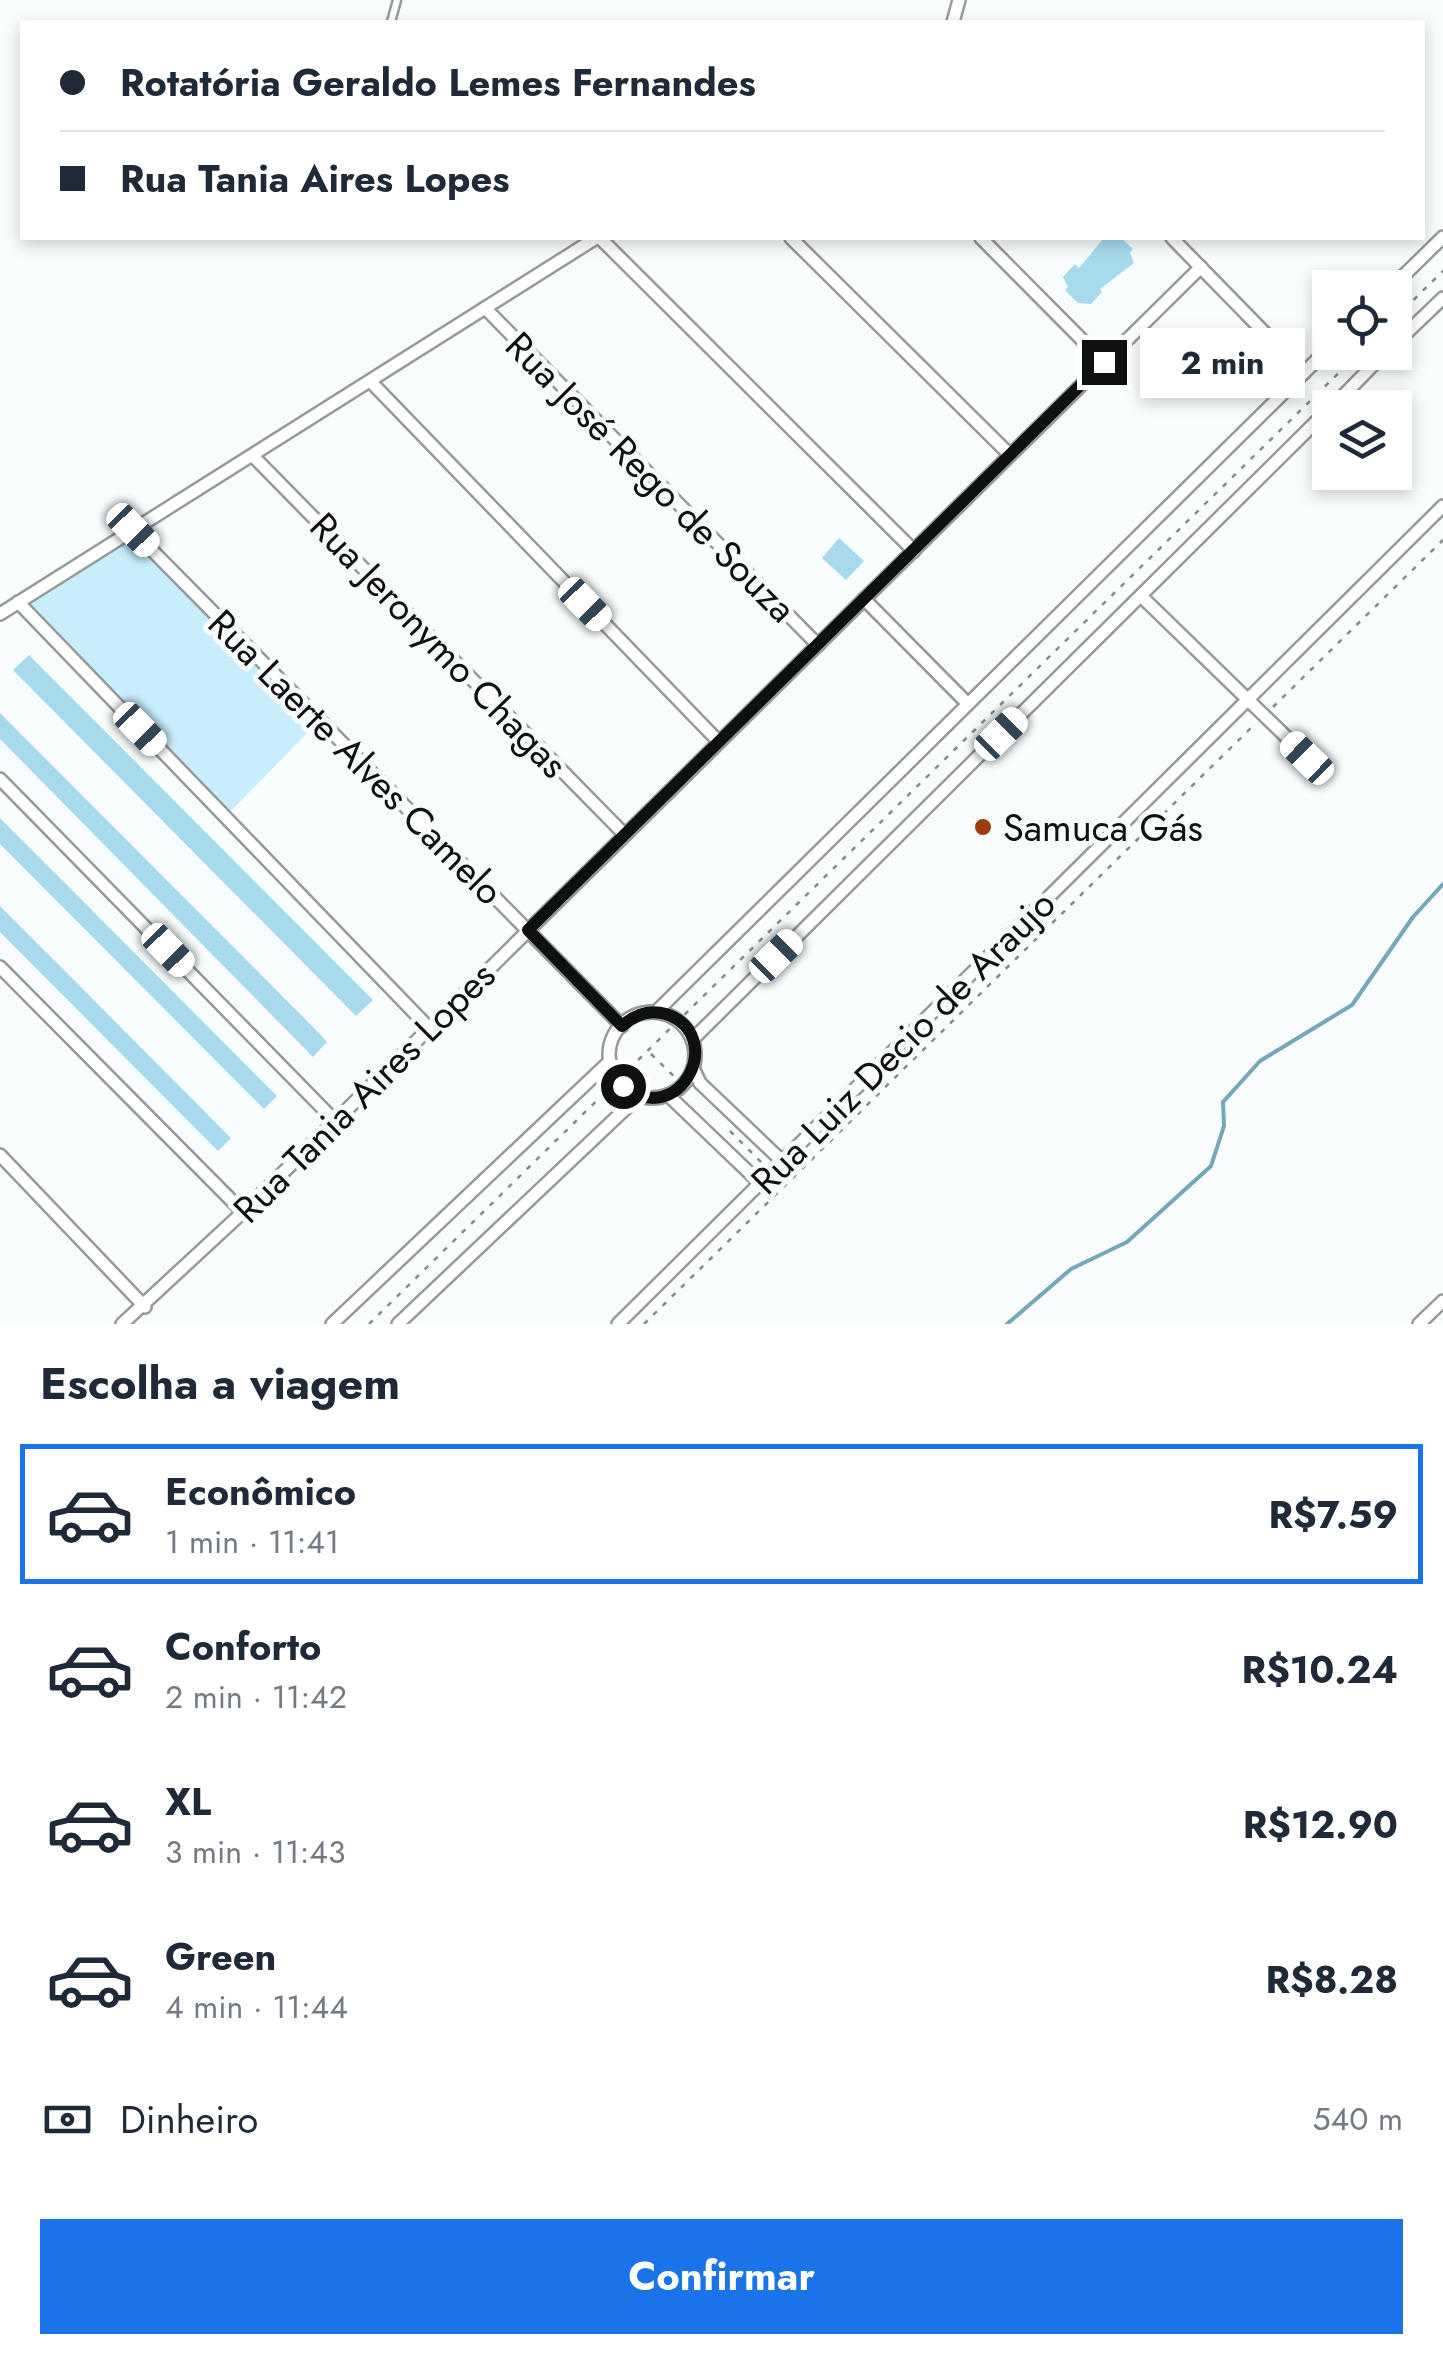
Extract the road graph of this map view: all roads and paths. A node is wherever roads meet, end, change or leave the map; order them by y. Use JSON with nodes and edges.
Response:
{"nodes":[{"id":1,"x":1443,"y":236,"type":"edge"},
{"id":2,"x":595,"y":240,"type":"edge"},
{"id":3,"x":600,"y":240,"type":"edge"},
{"id":4,"x":792,"y":240,"type":"edge"},
{"id":5,"x":983,"y":240,"type":"edge"},
{"id":6,"x":1174,"y":240,"type":"edge"},
{"id":7,"x":1201,"y":267,"type":"junction"},
{"id":8,"x":1409,"y":270,"type":"edge"},
{"id":9,"x":1443,"y":271,"type":"edge"},
{"id":10,"x":1443,"y":298,"type":"edge"},
{"id":11,"x":1412,"y":301,"type":"edge"},
{"id":12,"x":485,"y":308,"type":"junction"},
{"id":13,"x":1412,"y":328,"type":"edge"},
{"id":14,"x":1104,"y":362,"type":"junction"},
{"id":15,"x":1312,"y":365,"type":"edge"},
{"id":16,"x":1342,"y":370,"type":"edge"},
{"id":17,"x":1368,"y":370,"type":"edge"},
{"id":18,"x":1304,"y":373,"type":"junction"},
{"id":19,"x":371,"y":382,"type":"junction"},
{"id":20,"x":1348,"y":390,"type":"edge"},
{"id":21,"x":1312,"y":426,"type":"edge"},
{"id":22,"x":252,"y":456,"type":"junction"},
{"id":23,"x":1010,"y":456,"type":"junction"},
{"id":24,"x":1443,"y":506,"type":"edge"},
{"id":25,"x":133,"y":530,"type":"junction"},
{"id":26,"x":1443,"y":540,"type":"edge"},
{"id":27,"x":914,"y":551,"type":"junction"},
{"id":28,"x":1141,"y":596,"type":"junction"},
{"id":29,"x":864,"y":600,"type":"junction"},
{"id":30,"x":18,"y":602,"type":"junction"},
{"id":31,"x":0,"y":614,"type":"edge"},
{"id":32,"x":818,"y":645,"type":"junction"},
{"id":33,"x":1248,"y":700,"type":"junction"},
{"id":34,"x":968,"y":704,"type":"junction"},
{"id":35,"x":1264,"y":716,"type":"junction"},
{"id":36,"x":719,"y":742,"type":"junction"},
{"id":37,"x":1307,"y":758,"type":"dead end"},
{"id":38,"x":0,"y":778,"type":"edge"},
{"id":39,"x":625,"y":835,"type":"junction"},
{"id":40,"x":528,"y":930,"type":"junction"},
{"id":41,"x":0,"y":967,"type":"edge"},
{"id":42,"x":656,"y":1012,"type":"junction"},
{"id":43,"x":680,"y":1022,"type":"junction"},
{"id":44,"x":622,"y":1026,"type":"junction"},
{"id":45,"x":430,"y":1028,"type":"junction"},
{"id":46,"x":692,"y":1040,"type":"junction"},
{"id":47,"x":610,"y":1061,"type":"junction"},
{"id":48,"x":693,"y":1068,"type":"junction"},
{"id":49,"x":620,"y":1082,"type":"junction"},
{"id":50,"x":668,"y":1095,"type":"junction"},
{"id":51,"x":640,"y":1096,"type":"junction"},
{"id":52,"x":335,"y":1121,"type":"junction"},
{"id":53,"x":0,"y":1155,"type":"edge"},
{"id":54,"x":782,"y":1161,"type":"junction"},
{"id":55,"x":760,"y":1183,"type":"junction"},
{"id":56,"x":243,"y":1212,"type":"junction"},
{"id":57,"x":1443,"y":1300,"type":"edge"},
{"id":58,"x":145,"y":1307,"type":"junction"},
{"id":59,"x":122,"y":1324,"type":"edge"},
{"id":60,"x":332,"y":1324,"type":"edge"},
{"id":61,"x":369,"y":1324,"type":"edge"},
{"id":62,"x":398,"y":1324,"type":"edge"},
{"id":63,"x":618,"y":1324,"type":"edge"},
{"id":64,"x":644,"y":1324,"type":"edge"},
{"id":65,"x":1419,"y":1324,"type":"edge"}],
"edges":[{"from":1,"to":8,"type":"street"},
{"from":2,"to":12,"type":"street"},
{"from":3,"to":27,"type":"street"},
{"from":4,"to":23,"type":"street"},
{"from":5,"to":14,"type":"street"},
{"from":6,"to":7,"type":"street"},
{"from":7,"to":14,"type":"street","name":"Rua Tania Aires Lopes"},
{"from":7,"to":18,"type":"street"},
{"from":9,"to":11,"type":"path"},
{"from":10,"to":13,"type":"street"},
{"from":12,"to":19,"type":"street"},
{"from":12,"to":32,"type":"street","name":"Rua José Rego de Souza"},
{"from":14,"to":23,"type":"street","name":"Rua Tania Aires Lopes"},
{"from":15,"to":18,"type":"street"},
{"from":16,"to":43,"type":"path"},
{"from":17,"to":20,"type":"street"},
{"from":18,"to":34,"type":"street"},
{"from":19,"to":22,"type":"street"},
{"from":19,"to":36,"type":"street"},
{"from":21,"to":28,"type":"street"},
{"from":22,"to":25,"type":"street"},
{"from":22,"to":39,"type":"street","name":"Rua Jeronymo Chagas"},
{"from":23,"to":27,"type":"street","name":"Rua Tania Aires Lopes"},
{"from":24,"to":33,"type":"street","name":"Rua Luiz Decio de Araujo"},
{"from":25,"to":30,"type":"street"},
{"from":25,"to":40,"type":"street","name":"Rua Laerte Alves Camelo"},
{"from":26,"to":35,"type":"path"},
{"from":27,"to":29,"type":"street","name":"Rua Tania Aires Lopes"},
{"from":28,"to":33,"type":"street"},
{"from":28,"to":46,"type":"street"},
{"from":29,"to":32,"type":"street","name":"Rua Tania Aires Lopes"},
{"from":29,"to":34,"type":"street"},
{"from":30,"to":31,"type":"street"},
{"from":30,"to":45,"type":"street"},
{"from":32,"to":36,"type":"street","name":"Rua Tania Aires Lopes"},
{"from":33,"to":35,"type":"street"},
{"from":33,"to":54,"type":"street","name":"Rua Luiz Decio de Araujo"},
{"from":34,"to":42,"type":"street"},
{"from":35,"to":37,"type":"street"},
{"from":35,"to":64,"type":"path"},
{"from":36,"to":39,"type":"street","name":"Rua Tania Aires Lopes"},
{"from":38,"to":52,"type":"street"},
{"from":39,"to":40,"type":"street","name":"Rua Tania Aires Lopes"},
{"from":40,"to":44,"type":"street","name":"Rua Laerte Alves Camelo"},
{"from":40,"to":45,"type":"street","name":"Rua Tania Aires Lopes"},
{"from":41,"to":56,"type":"street"},
{"from":42,"to":43,"type":"street"},
{"from":42,"to":44,"type":"street"},
{"from":43,"to":46,"type":"street"},
{"from":43,"to":49,"type":"path"},
{"from":44,"to":47,"type":"street"},
{"from":45,"to":52,"type":"street","name":"Rua Tania Aires Lopes"},
{"from":46,"to":48,"type":"street"},
{"from":47,"to":49,"type":"street"},
{"from":47,"to":60,"type":"street"},
{"from":48,"to":50,"type":"street"},
{"from":48,"to":54,"type":"street"},
{"from":49,"to":51,"type":"street"},
{"from":49,"to":61,"type":"path"},
{"from":50,"to":51,"type":"street"},
{"from":50,"to":55,"type":"street"},
{"from":51,"to":62,"type":"street"},
{"from":52,"to":56,"type":"street","name":"Rua Tania Aires Lopes"},
{"from":53,"to":58,"type":"street"},
{"from":54,"to":55,"type":"street","name":"Rua Luiz Decio de Araujo"},
{"from":55,"to":63,"type":"street","name":"Rua Luiz Decio de Araujo"},
{"from":56,"to":58,"type":"street","name":"Rua Tania Aires Lopes"},
{"from":57,"to":65,"type":"street"},
{"from":58,"to":59,"type":"street","name":"Rua Tania Aires Lopes"}]}
